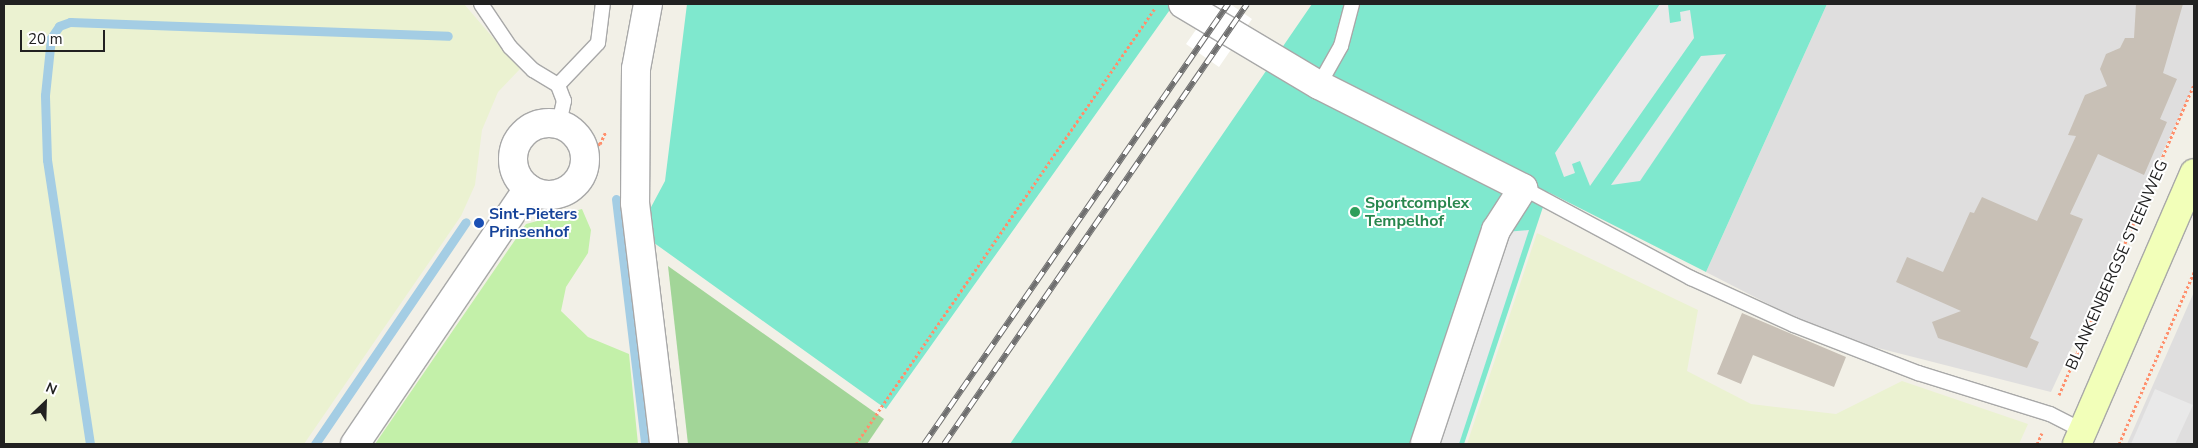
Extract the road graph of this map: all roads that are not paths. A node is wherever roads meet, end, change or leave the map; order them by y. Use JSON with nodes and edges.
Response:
{"nodes":[{"id":1,"x":481,"y":4,"type":"edge"},
{"id":2,"x":603,"y":4,"type":"edge"},
{"id":3,"x":648,"y":4,"type":"edge"},
{"id":4,"x":1183,"y":4,"type":"edge"},
{"id":5,"x":1352,"y":4,"type":"edge"},
{"id":6,"x":558,"y":85,"type":"junction"},
{"id":7,"x":1319,"y":85,"type":"junction"},
{"id":8,"x":559,"y":124,"type":"junction"},
{"id":9,"x":2194,"y":173,"type":"edge"},
{"id":10,"x":528,"y":188,"type":"junction"},
{"id":11,"x":1523,"y":188,"type":"junction"},
{"id":12,"x":2080,"y":438,"type":"edge"},
{"id":13,"x":354,"y":444,"type":"edge"},
{"id":14,"x":664,"y":444,"type":"edge"},
{"id":15,"x":1425,"y":444,"type":"edge"}],
"edges":[{"from":1,"to":6,"type":"lane"},
{"from":2,"to":6,"type":"lane"},
{"from":3,"to":14,"type":"street"},
{"from":4,"to":7,"type":"street"},
{"from":5,"to":7,"type":"lane"},
{"from":6,"to":8,"type":"lane"},
{"from":7,"to":11,"type":"street"},
{"from":8,"to":10,"type":"street"},
{"from":8,"to":10,"type":"street"},
{"from":9,"to":12,"type":"main road","name":"BLANKENBERGSE STEENWEG"},
{"from":10,"to":13,"type":"street"},
{"from":11,"to":12,"type":"lane"},
{"from":11,"to":15,"type":"street"}]}
